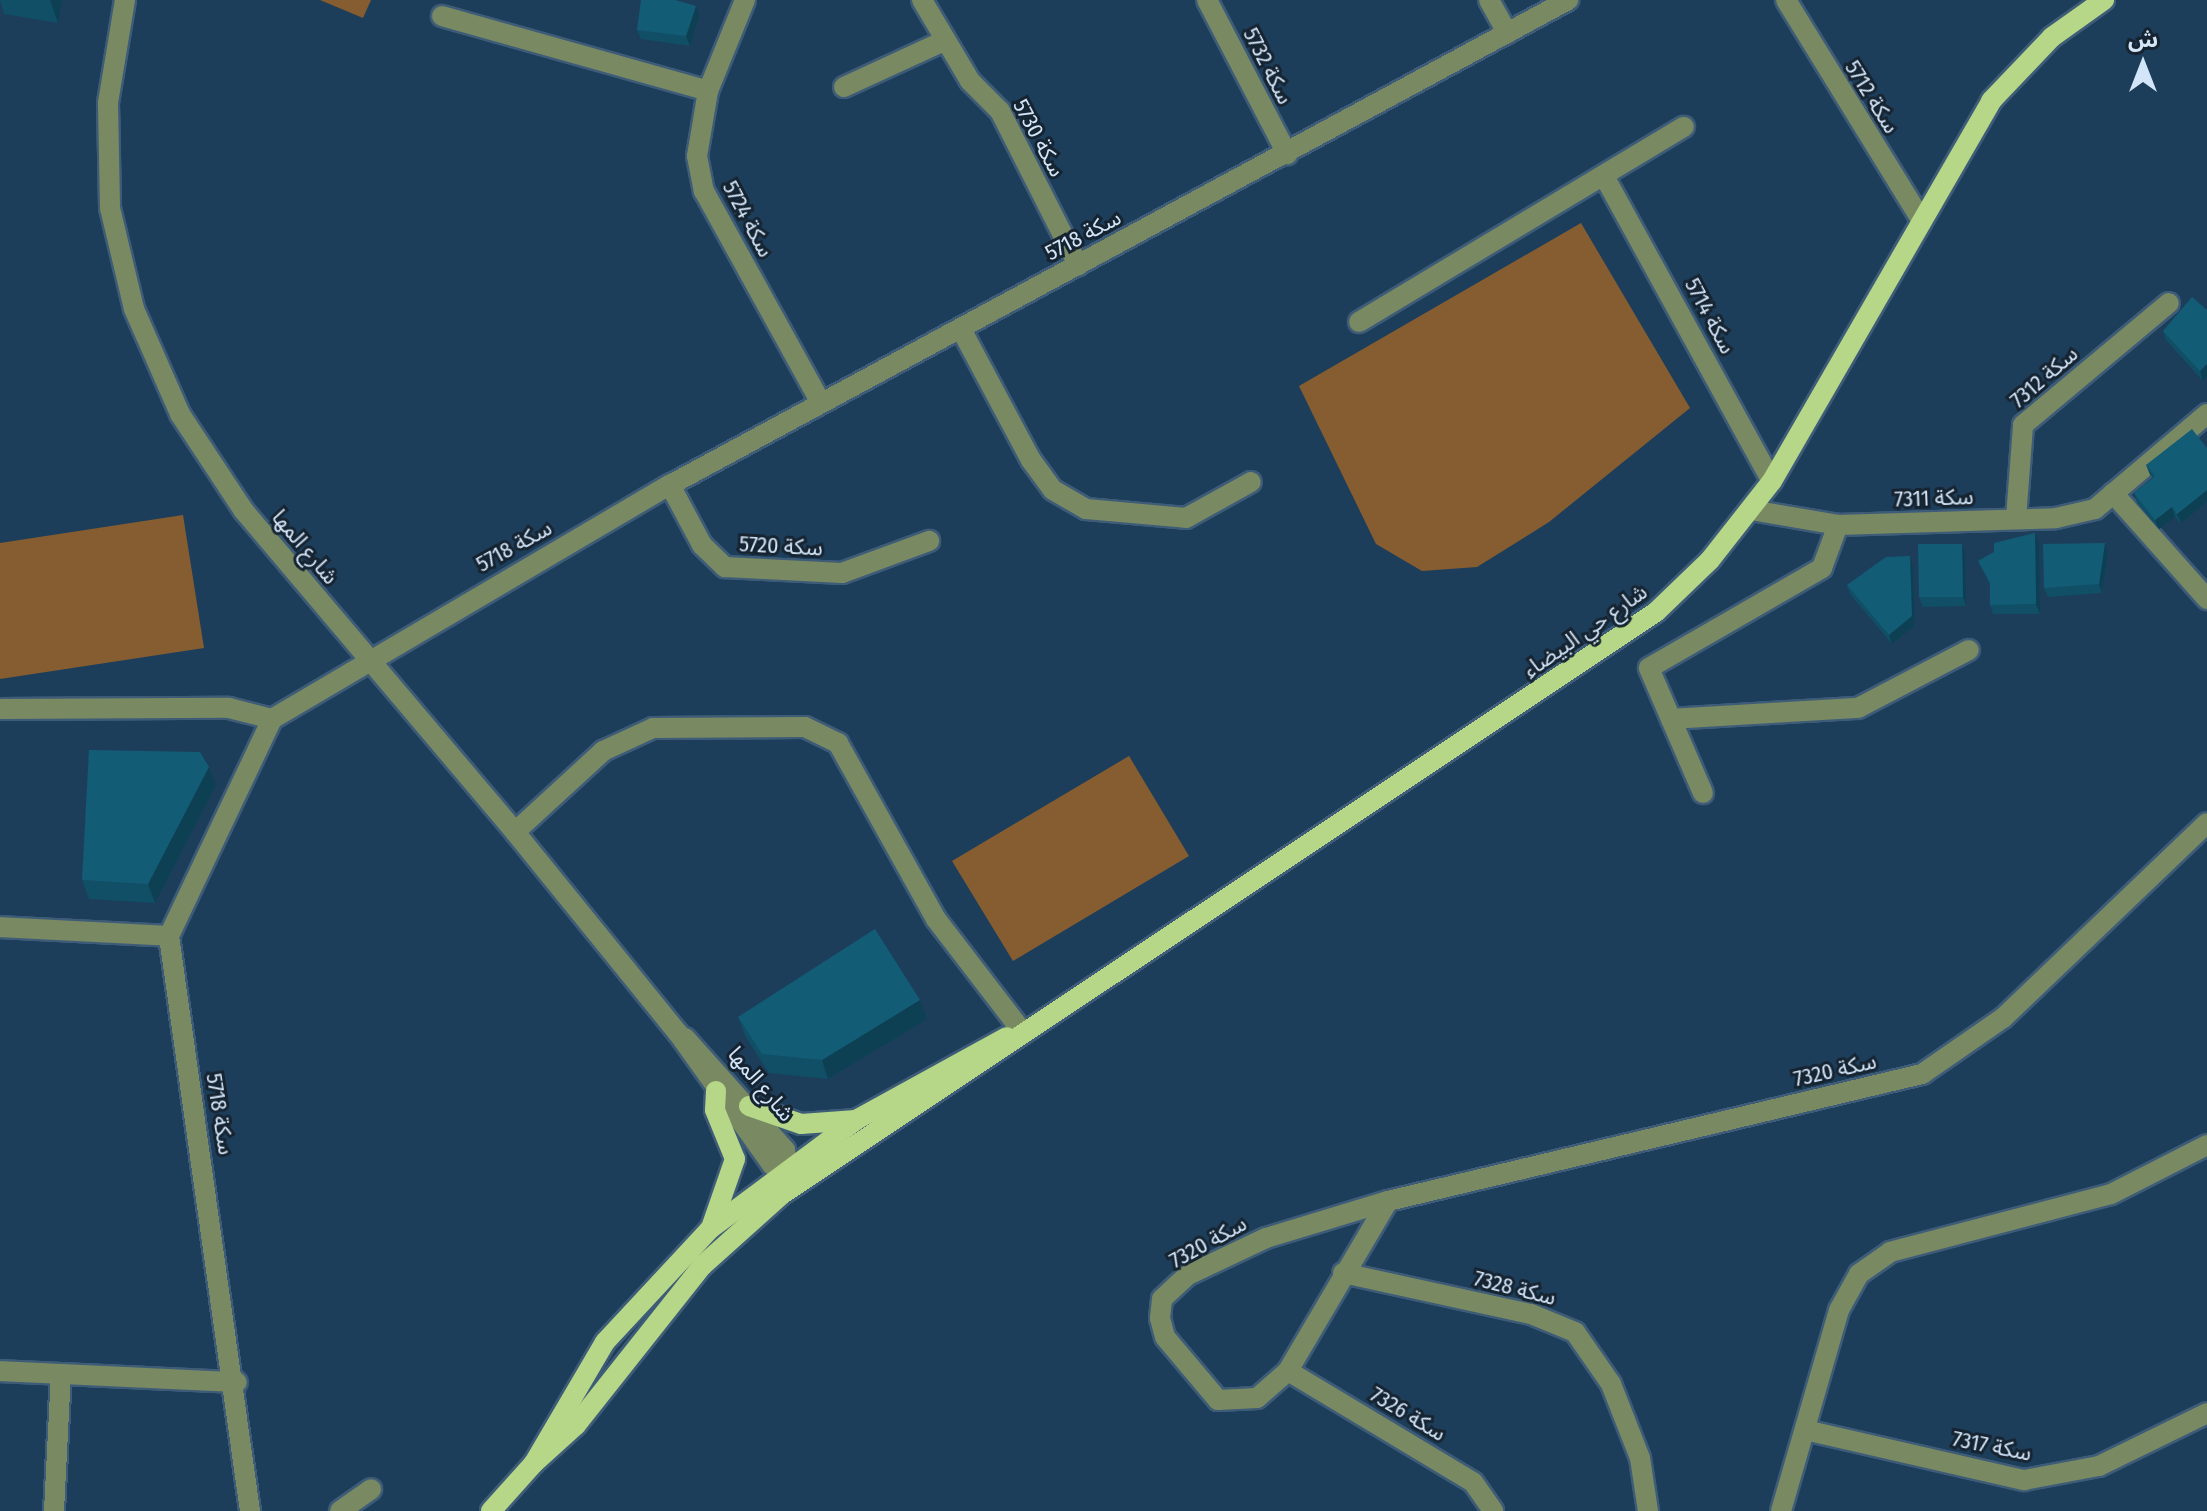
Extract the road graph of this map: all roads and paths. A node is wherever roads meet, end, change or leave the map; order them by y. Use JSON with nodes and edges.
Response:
{"nodes":[{"id":1,"x":125,"y":0,"type":"edge"},
{"id":2,"x":745,"y":0,"type":"edge"},
{"id":3,"x":922,"y":0,"type":"edge"},
{"id":4,"x":1207,"y":0,"type":"edge"},
{"id":5,"x":1489,"y":0,"type":"edge"},
{"id":6,"x":1568,"y":0,"type":"edge"},
{"id":7,"x":1786,"y":0,"type":"edge"},
{"id":8,"x":2104,"y":0,"type":"edge"},
{"id":9,"x":442,"y":16,"type":"dead end"},
{"id":10,"x":1507,"y":33,"type":"junction"},
{"id":11,"x":946,"y":40,"type":"junction"},
{"id":12,"x":844,"y":87,"type":"dead end"},
{"id":13,"x":708,"y":91,"type":"junction"},
{"id":14,"x":1684,"y":127,"type":"dead end"},
{"id":15,"x":1287,"y":154,"type":"junction"},
{"id":16,"x":1604,"y":176,"type":"junction"},
{"id":17,"x":1920,"y":218,"type":"junction"},
{"id":18,"x":1078,"y":265,"type":"junction"},
{"id":19,"x":2169,"y":303,"type":"dead end"},
{"id":20,"x":1359,"y":322,"type":"dead end"},
{"id":21,"x":961,"y":329,"type":"junction"},
{"id":22,"x":821,"y":403,"type":"junction"},
{"id":23,"x":2207,"y":414,"type":"edge"},
{"id":24,"x":1772,"y":481,"type":"junction"},
{"id":25,"x":1251,"y":482,"type":"dead end"},
{"id":26,"x":670,"y":485,"type":"junction"},
{"id":27,"x":2113,"y":493,"type":"junction"},
{"id":28,"x":1751,"y":510,"type":"junction"},
{"id":29,"x":2016,"y":519,"type":"junction"},
{"id":30,"x":1838,"y":525,"type":"junction"},
{"id":31,"x":929,"y":541,"type":"dead end"},
{"id":32,"x":2207,"y":599,"type":"edge"},
{"id":33,"x":1969,"y":650,"type":"dead end"},
{"id":34,"x":366,"y":657,"type":"junction"},
{"id":35,"x":0,"y":709,"type":"edge"},
{"id":36,"x":272,"y":719,"type":"junction"},
{"id":37,"x":1671,"y":719,"type":"junction"},
{"id":38,"x":1703,"y":793,"type":"dead end"},
{"id":39,"x":2207,"y":823,"type":"edge"},
{"id":40,"x":515,"y":832,"type":"junction"},
{"id":41,"x":0,"y":927,"type":"edge"},
{"id":42,"x":169,"y":936,"type":"junction"},
{"id":43,"x":1022,"y":1031,"type":"junction"},
{"id":44,"x":678,"y":1033,"type":"junction"},
{"id":45,"x":716,"y":1091,"type":"junction"},
{"id":46,"x":749,"y":1106,"type":"junction"},
{"id":47,"x":856,"y":1120,"type":"junction"},
{"id":48,"x":2207,"y":1145,"type":"edge"},
{"id":49,"x":793,"y":1172,"type":"junction"},
{"id":50,"x":1388,"y":1201,"type":"junction"},
{"id":51,"x":710,"y":1229,"type":"junction"},
{"id":52,"x":1343,"y":1273,"type":"junction"},
{"id":53,"x":0,"y":1371,"type":"edge"},
{"id":54,"x":1288,"y":1371,"type":"junction"},
{"id":55,"x":61,"y":1374,"type":"junction"},
{"id":56,"x":237,"y":1382,"type":"junction"},
{"id":57,"x":2207,"y":1413,"type":"edge"},
{"id":58,"x":1805,"y":1430,"type":"junction"},
{"id":59,"x":534,"y":1463,"type":"junction"},
{"id":60,"x":371,"y":1489,"type":"dead end"},
{"id":61,"x":54,"y":1511,"type":"edge"},
{"id":62,"x":250,"y":1511,"type":"edge"},
{"id":63,"x":340,"y":1511,"type":"edge"},
{"id":64,"x":491,"y":1511,"type":"edge"},
{"id":65,"x":1493,"y":1511,"type":"edge"},
{"id":66,"x":1648,"y":1511,"type":"edge"},
{"id":67,"x":1781,"y":1511,"type":"edge"}],
"edges":[{"from":1,"to":34,"type":"street","name":"شارع المها"},
{"from":2,"to":13,"type":"street","name":"سكة 5724"},
{"from":3,"to":11,"type":"street","name":"سكة 5730"},
{"from":4,"to":15,"type":"street","name":"سكة 5732"},
{"from":5,"to":10,"type":"street"},
{"from":6,"to":10,"type":"street","name":"سكة 5718"},
{"from":7,"to":17,"type":"street","name":"سكة 5712"},
{"from":8,"to":17,"type":"main road","name":"شارع حي البيضاء"},
{"from":9,"to":13,"type":"street"},
{"from":10,"to":15,"type":"street","name":"سكة 5718"},
{"from":11,"to":12,"type":"street"},
{"from":11,"to":18,"type":"street","name":"سكة 5730"},
{"from":13,"to":22,"type":"street","name":"سكة 5724"},
{"from":14,"to":16,"type":"street"},
{"from":15,"to":18,"type":"street","name":"سكة 5718"},
{"from":16,"to":20,"type":"street"},
{"from":16,"to":24,"type":"street","name":"سكة 5714"},
{"from":17,"to":24,"type":"main road","name":"شارع حي البيضاء"},
{"from":18,"to":21,"type":"street","name":"سكة 5718"},
{"from":19,"to":29,"type":"street","name":"سكة 7312"},
{"from":21,"to":22,"type":"street","name":"سكة 5718"},
{"from":21,"to":25,"type":"street"},
{"from":22,"to":26,"type":"street","name":"سكة 5718"},
{"from":23,"to":27,"type":"street","name":"سكة 7311"},
{"from":24,"to":28,"type":"main road","name":"شارع حي البيضاء"},
{"from":26,"to":31,"type":"street","name":"سكة 5720"},
{"from":26,"to":34,"type":"street","name":"سكة 5718"},
{"from":27,"to":29,"type":"street","name":"سكة 7311"},
{"from":27,"to":32,"type":"street"},
{"from":28,"to":30,"type":"street","name":"سكة 7311"},
{"from":28,"to":43,"type":"main road","name":"شارع حي البيضاء"},
{"from":29,"to":30,"type":"street","name":"سكة 7311"},
{"from":30,"to":37,"type":"street"},
{"from":33,"to":37,"type":"street"},
{"from":34,"to":36,"type":"street","name":"سكة 5718"},
{"from":34,"to":40,"type":"street","name":"شارع المها"},
{"from":35,"to":36,"type":"street"},
{"from":36,"to":42,"type":"street"},
{"from":37,"to":38,"type":"street"},
{"from":39,"to":50,"type":"street","name":"سكة 7320"},
{"from":40,"to":43,"type":"street"},
{"from":40,"to":44,"type":"street","name":"شارع المها"},
{"from":41,"to":42,"type":"street"},
{"from":42,"to":56,"type":"street","name":"سكة 5718"},
{"from":43,"to":47,"type":"main road"},
{"from":43,"to":49,"type":"main road"},
{"from":44,"to":45,"type":"street","name":"شارع المها"},
{"from":44,"to":46,"type":"street","name":"شارع المها"},
{"from":45,"to":49,"type":"street","name":"شارع المها"},
{"from":45,"to":51,"type":"main road"},
{"from":46,"to":47,"type":"main road"},
{"from":46,"to":49,"type":"street","name":"شارع المها"},
{"from":47,"to":49,"type":"main road"},
{"from":48,"to":58,"type":"street"},
{"from":49,"to":51,"type":"main road"},
{"from":49,"to":59,"type":"main road"},
{"from":50,"to":52,"type":"street","name":"سكة 7320"},
{"from":50,"to":54,"type":"street","name":"سكة 7320"},
{"from":51,"to":59,"type":"main road"},
{"from":52,"to":54,"type":"street","name":"سكة 7320"},
{"from":52,"to":66,"type":"street","name":"سكة 7328"},
{"from":53,"to":55,"type":"street"},
{"from":54,"to":65,"type":"street","name":"سكة 7326"},
{"from":55,"to":56,"type":"street"},
{"from":55,"to":61,"type":"street"},
{"from":56,"to":62,"type":"street","name":"سكة 5718"},
{"from":57,"to":58,"type":"street","name":"سكة 7317"},
{"from":58,"to":67,"type":"street"},
{"from":59,"to":64,"type":"main road"},
{"from":60,"to":63,"type":"street"}]}
